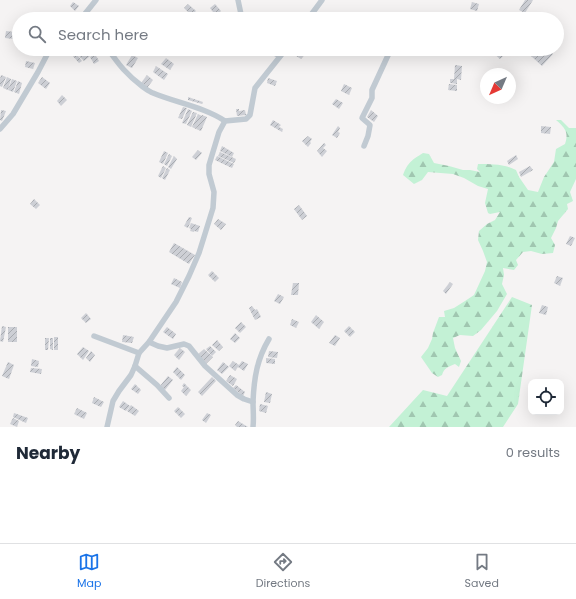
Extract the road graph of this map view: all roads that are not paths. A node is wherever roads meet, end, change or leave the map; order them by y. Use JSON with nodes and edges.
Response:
{"nodes":[{"id":1,"x":96,"y":0,"type":"edge"},
{"id":2,"x":238,"y":0,"type":"edge"},
{"id":3,"x":322,"y":0,"type":"edge"},
{"id":4,"x":86,"y":12,"type":"edge"},
{"id":5,"x":241,"y":12,"type":"edge"},
{"id":6,"x":313,"y":12,"type":"edge"},
{"id":7,"x":46,"y":56,"type":"edge"},
{"id":8,"x":113,"y":56,"type":"edge"},
{"id":9,"x":280,"y":56,"type":"edge"},
{"id":10,"x":388,"y":56,"type":"edge"},
{"id":11,"x":225,"y":121,"type":"junction"},
{"id":12,"x":0,"y":129,"type":"edge"},
{"id":13,"x":364,"y":146,"type":"dead end"},
{"id":14,"x":94,"y":336,"type":"dead end"},
{"id":15,"x":269,"y":338,"type":"dead end"},
{"id":16,"x":149,"y":342,"type":"junction"},
{"id":17,"x":139,"y":353,"type":"junction"},
{"id":18,"x":135,"y":366,"type":"junction"},
{"id":19,"x":169,"y":398,"type":"dead end"},
{"id":20,"x":253,"y":402,"type":"junction"},
{"id":21,"x":107,"y":427,"type":"edge"},
{"id":22,"x":253,"y":427,"type":"edge"}],
"edges":[{"from":1,"to":4,"type":"street"},
{"from":2,"to":5,"type":"street"},
{"from":3,"to":6,"type":"street"},
{"from":7,"to":12,"type":"street"},
{"from":8,"to":11,"type":"street"},
{"from":9,"to":11,"type":"street"},
{"from":10,"to":13,"type":"street"},
{"from":11,"to":16,"type":"street"},
{"from":14,"to":17,"type":"street"},
{"from":15,"to":20,"type":"street"},
{"from":16,"to":17,"type":"street"},
{"from":16,"to":20,"type":"street"},
{"from":17,"to":18,"type":"street"},
{"from":18,"to":19,"type":"street"},
{"from":18,"to":21,"type":"street"},
{"from":20,"to":22,"type":"street"}]}
